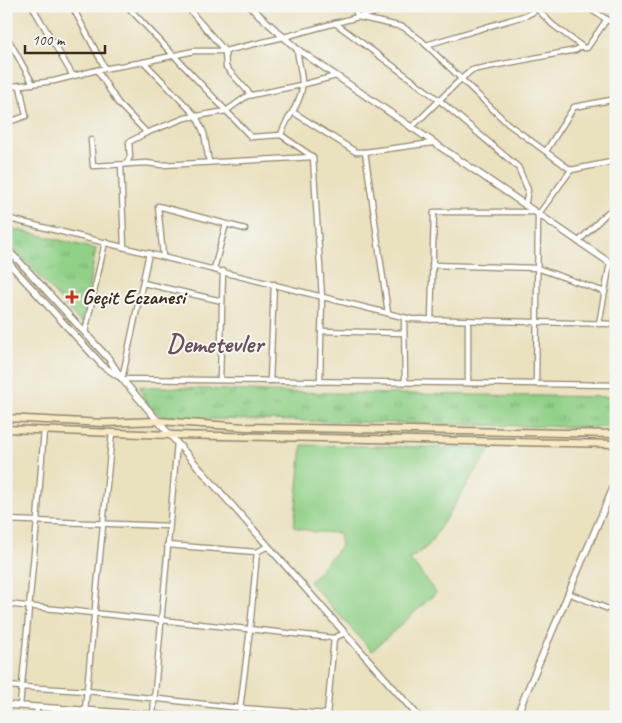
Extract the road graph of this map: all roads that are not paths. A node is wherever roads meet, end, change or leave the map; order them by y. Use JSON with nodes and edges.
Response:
{"nodes":[{"id":1,"x":32,"y":6,"type":"edge"},
{"id":2,"x":72,"y":6,"type":"edge"},
{"id":3,"x":127,"y":6,"type":"edge"},
{"id":4,"x":186,"y":6,"type":"edge"},
{"id":5,"x":249,"y":6,"type":"edge"},
{"id":6,"x":353,"y":6,"type":"edge"},
{"id":7,"x":398,"y":6,"type":"edge"},
{"id":8,"x":585,"y":6,"type":"edge"},
{"id":9,"x":537,"y":7,"type":"edge"},
{"id":10,"x":358,"y":17,"type":"junction"},
{"id":11,"x":607,"y":19,"type":"junction"},
{"id":12,"x":334,"y":23,"type":"junction"},
{"id":13,"x":616,"y":25,"type":"edge"},
{"id":14,"x":6,"y":35,"type":"edge"},
{"id":15,"x":284,"y":38,"type":"junction"},
{"id":16,"x":426,"y":45,"type":"junction"},
{"id":17,"x":580,"y":47,"type":"junction"},
{"id":18,"x":297,"y":49,"type":"junction"},
{"id":19,"x":225,"y":51,"type":"junction"},
{"id":20,"x":174,"y":55,"type":"junction"},
{"id":21,"x":144,"y":62,"type":"junction"},
{"id":22,"x":104,"y":68,"type":"junction"},
{"id":23,"x":97,"y":70,"type":"junction"},
{"id":24,"x":73,"y":76,"type":"junction"},
{"id":25,"x":336,"y":76,"type":"junction"},
{"id":26,"x":461,"y":79,"type":"junction"},
{"id":27,"x":33,"y":84,"type":"junction"},
{"id":28,"x":301,"y":85,"type":"junction"},
{"id":29,"x":20,"y":86,"type":"junction"},
{"id":30,"x":6,"y":87,"type":"edge"},
{"id":31,"x":251,"y":95,"type":"junction"},
{"id":32,"x":616,"y":99,"type":"edge"},
{"id":33,"x":439,"y":100,"type":"junction"},
{"id":34,"x":226,"y":111,"type":"junction"},
{"id":35,"x":293,"y":112,"type":"junction"},
{"id":36,"x":196,"y":116,"type":"junction"},
{"id":37,"x":6,"y":123,"type":"edge"},
{"id":38,"x":411,"y":128,"type":"junction"},
{"id":39,"x":147,"y":133,"type":"junction"},
{"id":40,"x":281,"y":135,"type":"junction"},
{"id":41,"x":91,"y":140,"type":"dead end"},
{"id":42,"x":432,"y":143,"type":"junction"},
{"id":43,"x":546,"y":151,"type":"junction"},
{"id":44,"x":365,"y":152,"type":"junction"},
{"id":45,"x":313,"y":157,"type":"junction"},
{"id":46,"x":616,"y":161,"type":"edge"},
{"id":47,"x":209,"y":162,"type":"junction"},
{"id":48,"x":126,"y":164,"type":"junction"},
{"id":49,"x":121,"y":165,"type":"junction"},
{"id":50,"x":572,"y":170,"type":"junction"},
{"id":51,"x":525,"y":206,"type":"junction"},
{"id":52,"x":616,"y":210,"type":"edge"},
{"id":53,"x":536,"y":214,"type":"junction"},
{"id":54,"x":6,"y":218,"type":"edge"},
{"id":55,"x":226,"y":224,"type":"junction"},
{"id":56,"x":245,"y":229,"type":"dead end"},
{"id":57,"x":105,"y":242,"type":"junction"},
{"id":58,"x":578,"y":242,"type":"junction"},
{"id":59,"x":124,"y":247,"type":"junction"},
{"id":60,"x":6,"y":249,"type":"edge"},
{"id":61,"x":149,"y":253,"type":"junction"},
{"id":62,"x":163,"y":256,"type":"junction"},
{"id":63,"x":6,"y":260,"type":"edge"},
{"id":64,"x":610,"y":263,"type":"junction"},
{"id":65,"x":432,"y":265,"type":"junction"},
{"id":66,"x":616,"y":267,"type":"edge"},
{"id":67,"x":538,"y":268,"type":"junction"},
{"id":68,"x":214,"y":269,"type":"junction"},
{"id":69,"x":223,"y":271,"type":"junction"},
{"id":70,"x":142,"y":283,"type":"junction"},
{"id":71,"x":274,"y":284,"type":"junction"},
{"id":72,"x":605,"y":292,"type":"junction"},
{"id":73,"x":322,"y":297,"type":"junction"},
{"id":74,"x":222,"y":301,"type":"junction"},
{"id":75,"x":388,"y":313,"type":"junction"},
{"id":76,"x":404,"y":318,"type":"junction"},
{"id":77,"x":432,"y":320,"type":"junction"},
{"id":78,"x":468,"y":320,"type":"junction"},
{"id":79,"x":537,"y":322,"type":"junction"},
{"id":80,"x":599,"y":324,"type":"junction"},
{"id":81,"x":616,"y":324,"type":"edge"},
{"id":82,"x":321,"y":332,"type":"junction"},
{"id":83,"x":85,"y":333,"type":"junction"},
{"id":84,"x":404,"y":333,"type":"junction"},
{"id":85,"x":122,"y":379,"type":"junction"},
{"id":86,"x":220,"y":380,"type":"junction"},
{"id":87,"x":270,"y":381,"type":"junction"},
{"id":88,"x":320,"y":381,"type":"junction"},
{"id":89,"x":405,"y":382,"type":"junction"},
{"id":90,"x":468,"y":383,"type":"junction"},
{"id":91,"x":536,"y":384,"type":"junction"},
{"id":92,"x":616,"y":385,"type":"edge"},
{"id":93,"x":6,"y":418,"type":"edge"},
{"id":94,"x":158,"y":421,"type":"junction"},
{"id":95,"x":6,"y":428,"type":"edge"},
{"id":96,"x":44,"y":430,"type":"junction"},
{"id":97,"x":112,"y":433,"type":"junction"},
{"id":98,"x":616,"y":434,"type":"edge"},
{"id":99,"x":170,"y":435,"type":"junction"},
{"id":100,"x":177,"y":443,"type":"junction"},
{"id":101,"x":616,"y":444,"type":"edge"},
{"id":102,"x":616,"y":481,"type":"edge"},
{"id":103,"x":6,"y":520,"type":"edge"},
{"id":104,"x":37,"y":521,"type":"junction"},
{"id":105,"x":103,"y":524,"type":"junction"},
{"id":106,"x":169,"y":526,"type":"junction"},
{"id":107,"x":167,"y":545,"type":"junction"},
{"id":108,"x":268,"y":546,"type":"junction"},
{"id":109,"x":257,"y":552,"type":"junction"},
{"id":110,"x":568,"y":593,"type":"junction"},
{"id":111,"x":6,"y":604,"type":"edge"},
{"id":112,"x":29,"y":606,"type":"junction"},
{"id":113,"x":94,"y":612,"type":"junction"},
{"id":114,"x":616,"y":612,"type":"edge"},
{"id":115,"x":161,"y":621,"type":"junction"},
{"id":116,"x":250,"y":629,"type":"junction"},
{"id":117,"x":345,"y":633,"type":"junction"},
{"id":118,"x":334,"y":638,"type":"junction"},
{"id":119,"x":6,"y":686,"type":"edge"},
{"id":120,"x":22,"y":686,"type":"junction"},
{"id":121,"x":87,"y":692,"type":"junction"},
{"id":122,"x":154,"y":699,"type":"junction"},
{"id":123,"x":6,"y":705,"type":"edge"},
{"id":124,"x":20,"y":706,"type":"junction"},
{"id":125,"x":37,"y":707,"type":"junction"},
{"id":126,"x":240,"y":708,"type":"junction"},
{"id":127,"x":616,"y":712,"type":"edge"},
{"id":128,"x":85,"y":713,"type":"edge"},
{"id":129,"x":153,"y":714,"type":"junction"},
{"id":130,"x":327,"y":716,"type":"edge"},
{"id":131,"x":36,"y":717,"type":"edge"},
{"id":132,"x":186,"y":717,"type":"edge"},
{"id":133,"x":239,"y":717,"type":"edge"},
{"id":134,"x":419,"y":717,"type":"edge"},
{"id":135,"x":516,"y":717,"type":"edge"},
{"id":136,"x":614,"y":717,"type":"edge"}],
"edges":[{"from":1,"to":24,"type":"street"},
{"from":2,"to":22,"type":"street"},
{"from":3,"to":20,"type":"street"},
{"from":4,"to":19,"type":"street"},
{"from":5,"to":15,"type":"street"},
{"from":6,"to":10,"type":"street"},
{"from":7,"to":10,"type":"street"},
{"from":8,"to":11,"type":"street"},
{"from":9,"to":16,"type":"street"},
{"from":9,"to":17,"type":"street"},
{"from":10,"to":12,"type":"street"},
{"from":10,"to":16,"type":"street"},
{"from":11,"to":13,"type":"street"},
{"from":11,"to":17,"type":"street"},
{"from":12,"to":15,"type":"street"},
{"from":12,"to":33,"type":"street"},
{"from":14,"to":27,"type":"street"},
{"from":15,"to":18,"type":"street"},
{"from":15,"to":19,"type":"street"},
{"from":16,"to":26,"type":"street"},
{"from":17,"to":26,"type":"street"},
{"from":18,"to":25,"type":"street"},
{"from":18,"to":28,"type":"street"},
{"from":19,"to":20,"type":"street"},
{"from":19,"to":31,"type":"street"},
{"from":20,"to":21,"type":"street"},
{"from":20,"to":34,"type":"street"},
{"from":21,"to":22,"type":"street"},
{"from":21,"to":36,"type":"street"},
{"from":22,"to":23,"type":"street"},
{"from":23,"to":24,"type":"street"},
{"from":23,"to":39,"type":"street"},
{"from":24,"to":27,"type":"street"},
{"from":25,"to":28,"type":"street"},
{"from":25,"to":38,"type":"street"},
{"from":26,"to":33,"type":"street"},
{"from":26,"to":43,"type":"street"},
{"from":27,"to":29,"type":"street"},
{"from":28,"to":31,"type":"street"},
{"from":28,"to":35,"type":"street"},
{"from":29,"to":30,"type":"street"},
{"from":29,"to":37,"type":"street"},
{"from":31,"to":34,"type":"street"},
{"from":32,"to":43,"type":"street"},
{"from":33,"to":38,"type":"street"},
{"from":33,"to":51,"type":"street"},
{"from":34,"to":36,"type":"street"},
{"from":34,"to":40,"type":"street"},
{"from":35,"to":40,"type":"street"},
{"from":35,"to":44,"type":"street"},
{"from":36,"to":39,"type":"street"},
{"from":36,"to":47,"type":"street"},
{"from":38,"to":42,"type":"street"},
{"from":39,"to":48,"type":"street"},
{"from":40,"to":45,"type":"street"},
{"from":41,"to":49,"type":"street"},
{"from":42,"to":44,"type":"street"},
{"from":42,"to":51,"type":"street"},
{"from":43,"to":50,"type":"street"},
{"from":44,"to":75,"type":"street"},
{"from":45,"to":47,"type":"street"},
{"from":45,"to":73,"type":"street"},
{"from":46,"to":50,"type":"street"},
{"from":47,"to":48,"type":"street"},
{"from":48,"to":49,"type":"street"},
{"from":49,"to":59,"type":"street"},
{"from":50,"to":53,"type":"street"},
{"from":51,"to":53,"type":"street"},
{"from":52,"to":58,"type":"street"},
{"from":53,"to":58,"type":"street"},
{"from":53,"to":65,"type":"street"},
{"from":53,"to":67,"type":"street"},
{"from":54,"to":57,"type":"street"},
{"from":55,"to":56,"type":"street"},
{"from":55,"to":62,"type":"street"},
{"from":55,"to":68,"type":"street"},
{"from":57,"to":59,"type":"street"},
{"from":57,"to":83,"type":"street"},
{"from":58,"to":64,"type":"street"},
{"from":59,"to":61,"type":"street"},
{"from":60,"to":83,"type":"street"},
{"from":61,"to":62,"type":"street"},
{"from":61,"to":70,"type":"street"},
{"from":62,"to":68,"type":"street"},
{"from":63,"to":85,"type":"street"},
{"from":64,"to":66,"type":"street"},
{"from":64,"to":72,"type":"street"},
{"from":65,"to":67,"type":"street"},
{"from":65,"to":77,"type":"street"},
{"from":67,"to":72,"type":"street"},
{"from":67,"to":79,"type":"street"},
{"from":68,"to":69,"type":"street"},
{"from":69,"to":71,"type":"street"},
{"from":69,"to":74,"type":"street"},
{"from":70,"to":74,"type":"street"},
{"from":70,"to":85,"type":"street"},
{"from":71,"to":73,"type":"street"},
{"from":71,"to":87,"type":"street"},
{"from":72,"to":80,"type":"street"},
{"from":73,"to":75,"type":"street"},
{"from":73,"to":82,"type":"street"},
{"from":74,"to":86,"type":"street"},
{"from":75,"to":76,"type":"street"},
{"from":76,"to":77,"type":"street"},
{"from":76,"to":84,"type":"street"},
{"from":77,"to":78,"type":"street"},
{"from":78,"to":79,"type":"street"},
{"from":78,"to":90,"type":"street"},
{"from":79,"to":80,"type":"street"},
{"from":79,"to":91,"type":"street"},
{"from":80,"to":81,"type":"street"},
{"from":81,"to":92,"type":"street"},
{"from":82,"to":84,"type":"street"},
{"from":82,"to":88,"type":"street"},
{"from":83,"to":85,"type":"street"},
{"from":84,"to":89,"type":"street"},
{"from":85,"to":86,"type":"street"},
{"from":85,"to":94,"type":"street"},
{"from":86,"to":87,"type":"street"},
{"from":87,"to":88,"type":"street"},
{"from":88,"to":89,"type":"street"},
{"from":89,"to":90,"type":"street"},
{"from":90,"to":91,"type":"street"},
{"from":91,"to":92,"type":"street"},
{"from":93,"to":94,"type":"main road"},
{"from":94,"to":98,"type":"main road"},
{"from":94,"to":99,"type":"street"},
{"from":95,"to":96,"type":"main road"},
{"from":96,"to":97,"type":"main road"},
{"from":96,"to":104,"type":"street"},
{"from":97,"to":99,"type":"main road"},
{"from":97,"to":105,"type":"street"},
{"from":99,"to":100,"type":"street"},
{"from":99,"to":101,"type":"main road"},
{"from":100,"to":106,"type":"street"},
{"from":100,"to":108,"type":"street"},
{"from":102,"to":110,"type":"street"},
{"from":103,"to":104,"type":"street"},
{"from":104,"to":105,"type":"street"},
{"from":104,"to":112,"type":"street"},
{"from":105,"to":106,"type":"street"},
{"from":105,"to":113,"type":"street"},
{"from":106,"to":107,"type":"street"},
{"from":107,"to":109,"type":"street"},
{"from":107,"to":115,"type":"street"},
{"from":108,"to":109,"type":"street"},
{"from":108,"to":117,"type":"street"},
{"from":109,"to":116,"type":"street"},
{"from":110,"to":114,"type":"street"},
{"from":110,"to":135,"type":"street"},
{"from":111,"to":112,"type":"street"},
{"from":112,"to":113,"type":"street"},
{"from":112,"to":120,"type":"street"},
{"from":113,"to":115,"type":"street"},
{"from":113,"to":121,"type":"street"},
{"from":115,"to":116,"type":"street"},
{"from":115,"to":122,"type":"street"},
{"from":116,"to":118,"type":"street"},
{"from":116,"to":126,"type":"street"},
{"from":117,"to":118,"type":"street"},
{"from":117,"to":134,"type":"street"},
{"from":118,"to":130,"type":"street"},
{"from":119,"to":120,"type":"street"},
{"from":120,"to":121,"type":"street"},
{"from":120,"to":124,"type":"street"},
{"from":121,"to":122,"type":"street"},
{"from":121,"to":128,"type":"street"},
{"from":122,"to":126,"type":"street"},
{"from":122,"to":129,"type":"street"},
{"from":123,"to":124,"type":"street"},
{"from":124,"to":125,"type":"street"},
{"from":125,"to":128,"type":"street"},
{"from":125,"to":131,"type":"street"},
{"from":126,"to":130,"type":"street"},
{"from":126,"to":133,"type":"street"},
{"from":127,"to":136,"type":"street"},
{"from":128,"to":129,"type":"street"},
{"from":129,"to":132,"type":"street"}]}
